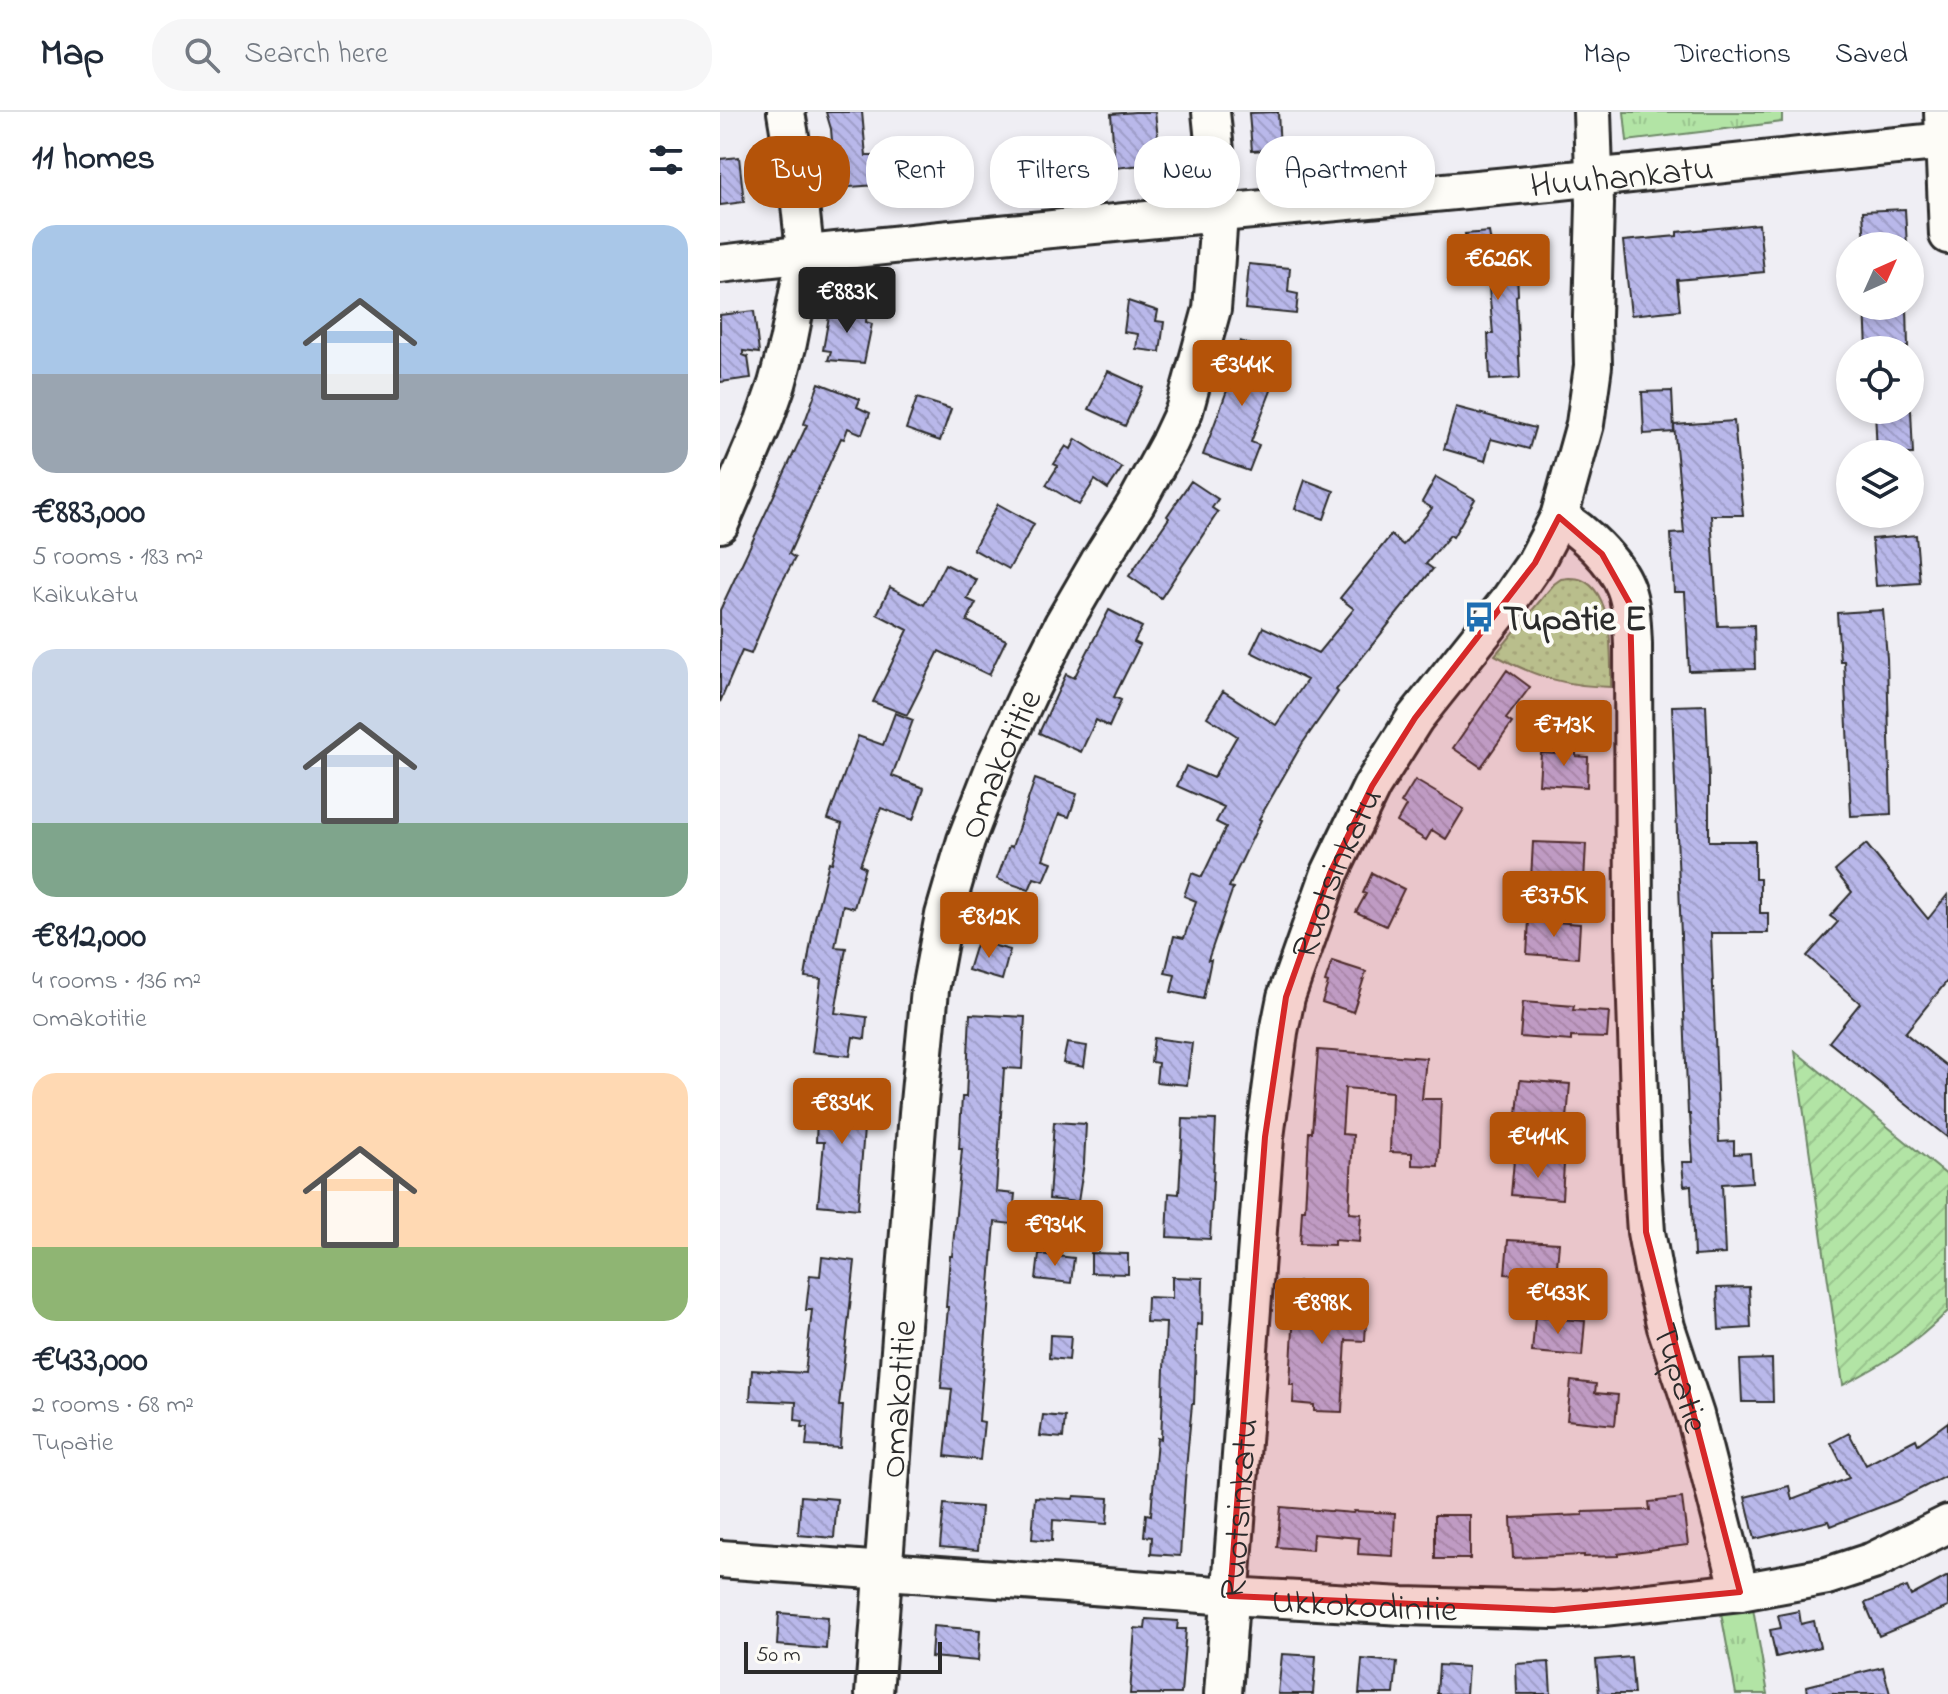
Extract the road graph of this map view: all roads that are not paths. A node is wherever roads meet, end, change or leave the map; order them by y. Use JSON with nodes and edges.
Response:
{"nodes":[{"id":1,"x":786,"y":112,"type":"edge"},
{"id":2,"x":1211,"y":112,"type":"edge"},
{"id":3,"x":1592,"y":112,"type":"edge"},
{"id":4,"x":1945,"y":131,"type":"edge"},
{"id":5,"x":1594,"y":177,"type":"junction"},
{"id":6,"x":1219,"y":212,"type":"junction"},
{"id":7,"x":1948,"y":235,"type":"edge"},
{"id":8,"x":805,"y":254,"type":"junction"},
{"id":9,"x":720,"y":264,"type":"edge"},
{"id":10,"x":1559,"y":517,"type":"junction"},
{"id":11,"x":720,"y":524,"type":"edge"},
{"id":12,"x":1948,"y":1524,"type":"edge"},
{"id":13,"x":720,"y":1559,"type":"edge"},
{"id":14,"x":883,"y":1571,"type":"junction"},
{"id":15,"x":1740,"y":1592,"type":"junction"},
{"id":16,"x":1230,"y":1596,"type":"junction"},
{"id":17,"x":874,"y":1694,"type":"edge"},
{"id":18,"x":1223,"y":1694,"type":"edge"}],
"edges":[{"from":1,"to":8,"type":"street"},
{"from":2,"to":6,"type":"street","name":"Omakotitie"},
{"from":3,"to":5,"type":"street","name":"Ruotsinkatu"},
{"from":4,"to":5,"type":"street","name":"Huuhankatu"},
{"from":4,"to":7,"type":"street"},
{"from":5,"to":6,"type":"street","name":"Huuhankatu"},
{"from":5,"to":10,"type":"street","name":"Ruotsinkatu"},
{"from":6,"to":8,"type":"street","name":"Huuhankatu"},
{"from":6,"to":14,"type":"street","name":"Omakotitie"},
{"from":8,"to":9,"type":"street","name":"Huuhankatu"},
{"from":8,"to":11,"type":"street"},
{"from":10,"to":15,"type":"street","name":"Tupatie"},
{"from":10,"to":16,"type":"street","name":"Ruotsinkatu"},
{"from":12,"to":15,"type":"street","name":"Ukkokodintie"},
{"from":13,"to":14,"type":"street","name":"Ukkokodintie"},
{"from":14,"to":16,"type":"street","name":"Ukkokodintie"},
{"from":14,"to":17,"type":"street","name":"Omakotitie"},
{"from":15,"to":16,"type":"street","name":"Ukkokodintie"},
{"from":16,"to":18,"type":"street","name":"Ruotsinkatu"}]}
